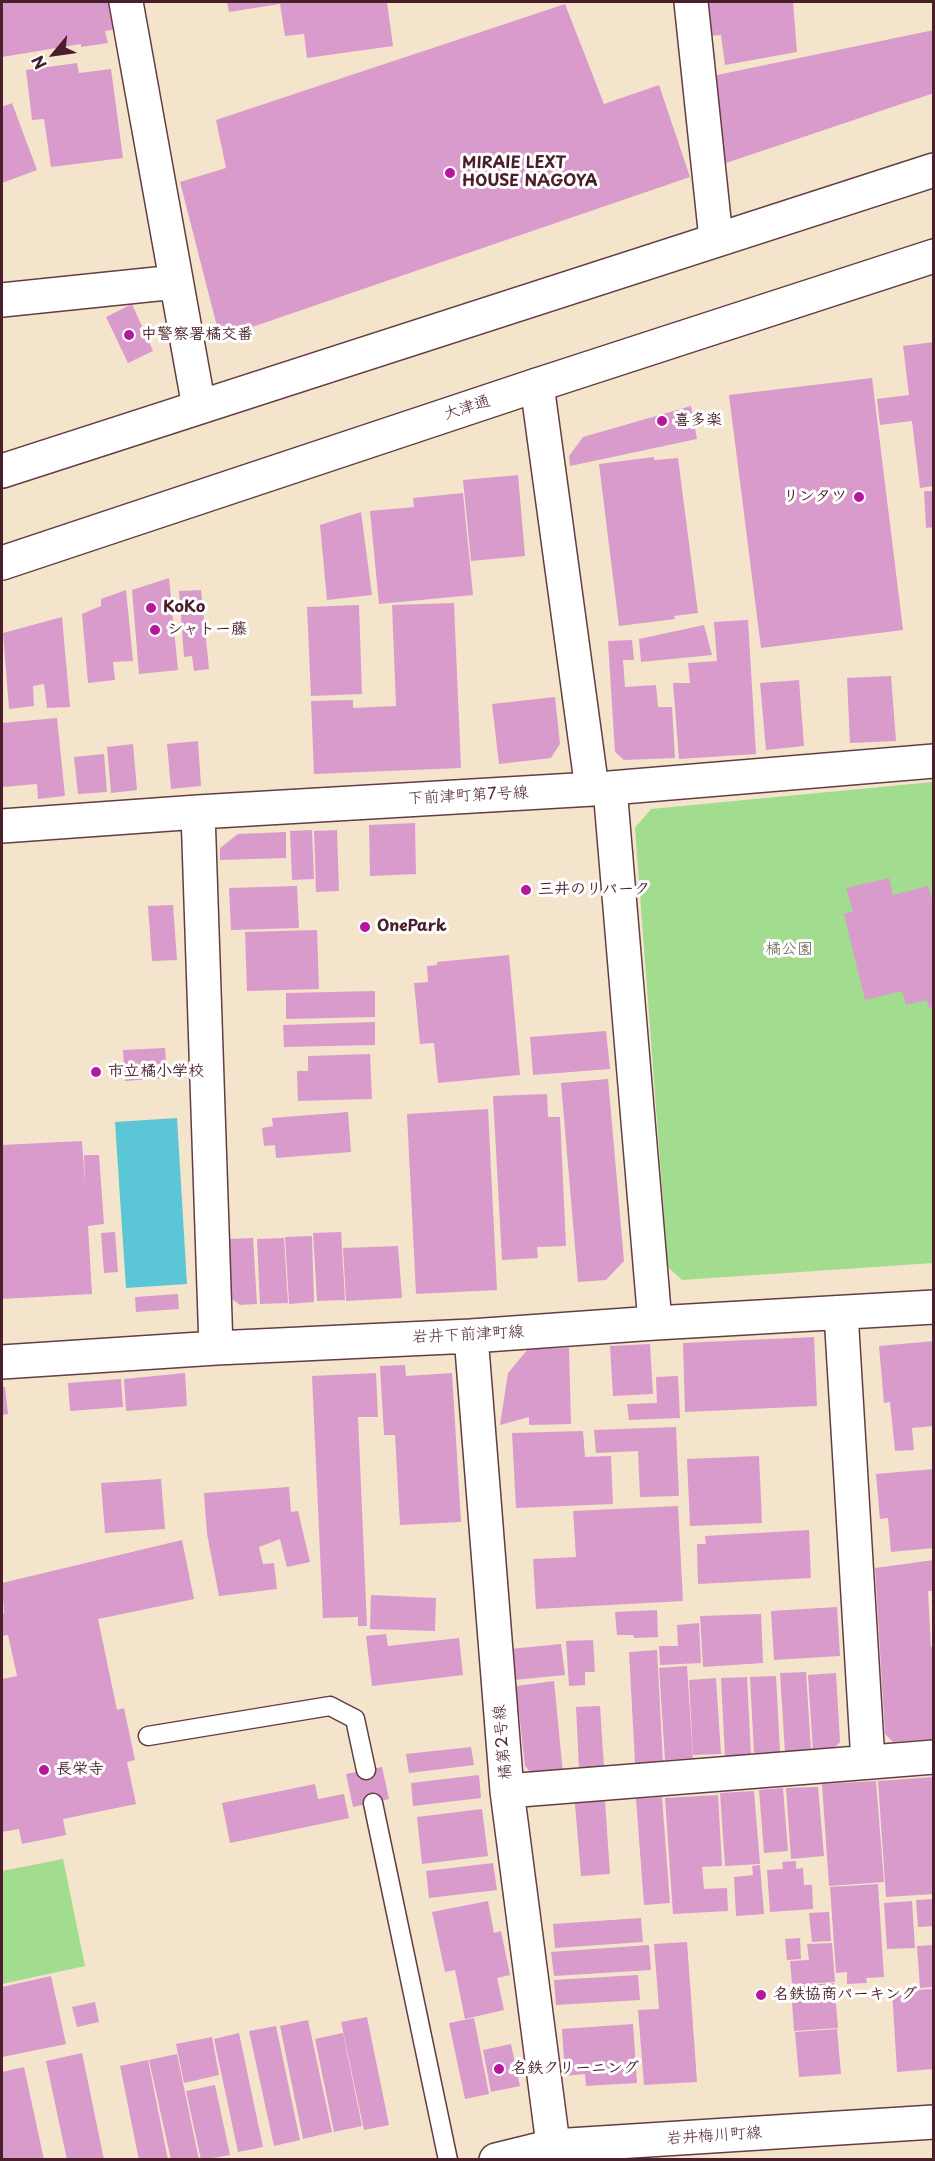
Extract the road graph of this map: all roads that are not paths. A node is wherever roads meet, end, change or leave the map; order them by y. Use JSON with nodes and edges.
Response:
{"nodes":[{"id":1,"x":126,"y":2,"type":"edge"},
{"id":2,"x":691,"y":2,"type":"edge"},
{"id":3,"x":933,"y":170,"type":"edge"},
{"id":4,"x":716,"y":239,"type":"junction"},
{"id":5,"x":933,"y":256,"type":"edge"},
{"id":6,"x":176,"y":282,"type":"junction"},
{"id":7,"x":2,"y":300,"type":"edge"},
{"id":8,"x":537,"y":385,"type":"junction"},
{"id":9,"x":199,"y":407,"type":"junction"},
{"id":10,"x":2,"y":471,"type":"edge"},
{"id":11,"x":2,"y":563,"type":"edge"},
{"id":12,"x":933,"y":761,"type":"edge"},
{"id":13,"x":601,"y":789,"type":"junction"},
{"id":14,"x":198,"y":812,"type":"junction"},
{"id":15,"x":2,"y":826,"type":"edge"},
{"id":16,"x":933,"y":1307,"type":"edge"},
{"id":17,"x":841,"y":1313,"type":"junction"},
{"id":18,"x":655,"y":1323,"type":"junction"},
{"id":19,"x":471,"y":1336,"type":"junction"},
{"id":20,"x":216,"y":1348,"type":"junction"},
{"id":21,"x":2,"y":1362,"type":"edge"},
{"id":22,"x":148,"y":1736,"type":"dead end"},
{"id":23,"x":933,"y":1757,"type":"edge"},
{"id":24,"x":868,"y":1762,"type":"junction"},
{"id":25,"x":366,"y":1770,"type":"dead end"},
{"id":26,"x":507,"y":1791,"type":"junction"},
{"id":27,"x":373,"y":1803,"type":"dead end"},
{"id":28,"x":933,"y":2122,"type":"edge"},
{"id":29,"x":554,"y":2153,"type":"edge"},
{"id":30,"x":448,"y":2160,"type":"edge"},
{"id":31,"x":496,"y":2160,"type":"edge"}],
"edges":[{"from":1,"to":6,"type":"street"},
{"from":2,"to":4,"type":"street"},
{"from":3,"to":4,"type":"street"},
{"from":4,"to":9,"type":"street"},
{"from":5,"to":8,"type":"street","name":"大津通"},
{"from":6,"to":7,"type":"street"},
{"from":6,"to":9,"type":"street"},
{"from":8,"to":11,"type":"street","name":"大津通"},
{"from":8,"to":13,"type":"street"},
{"from":9,"to":10,"type":"street"},
{"from":12,"to":13,"type":"street","name":"下前津町第7号線"},
{"from":13,"to":14,"type":"street","name":"下前津町第7号線"},
{"from":13,"to":18,"type":"street"},
{"from":14,"to":15,"type":"street","name":"下前津町第7号線"},
{"from":14,"to":20,"type":"street"},
{"from":16,"to":17,"type":"street","name":"岩井下前津町線"},
{"from":17,"to":18,"type":"street","name":"岩井下前津町線"},
{"from":17,"to":24,"type":"street"},
{"from":18,"to":19,"type":"street","name":"岩井下前津町線"},
{"from":19,"to":20,"type":"street","name":"岩井下前津町線"},
{"from":19,"to":26,"type":"street","name":"橘第2号線"},
{"from":20,"to":21,"type":"street","name":"岩井下前津町線"},
{"from":22,"to":25,"type":"lane"},
{"from":23,"to":24,"type":"street"},
{"from":24,"to":26,"type":"street"},
{"from":26,"to":29,"type":"street","name":"橘第2号線"},
{"from":27,"to":30,"type":"lane"},
{"from":28,"to":29,"type":"street","name":"岩井梅川町線"},
{"from":29,"to":31,"type":"street","name":"岩井梅川町線"}]}
